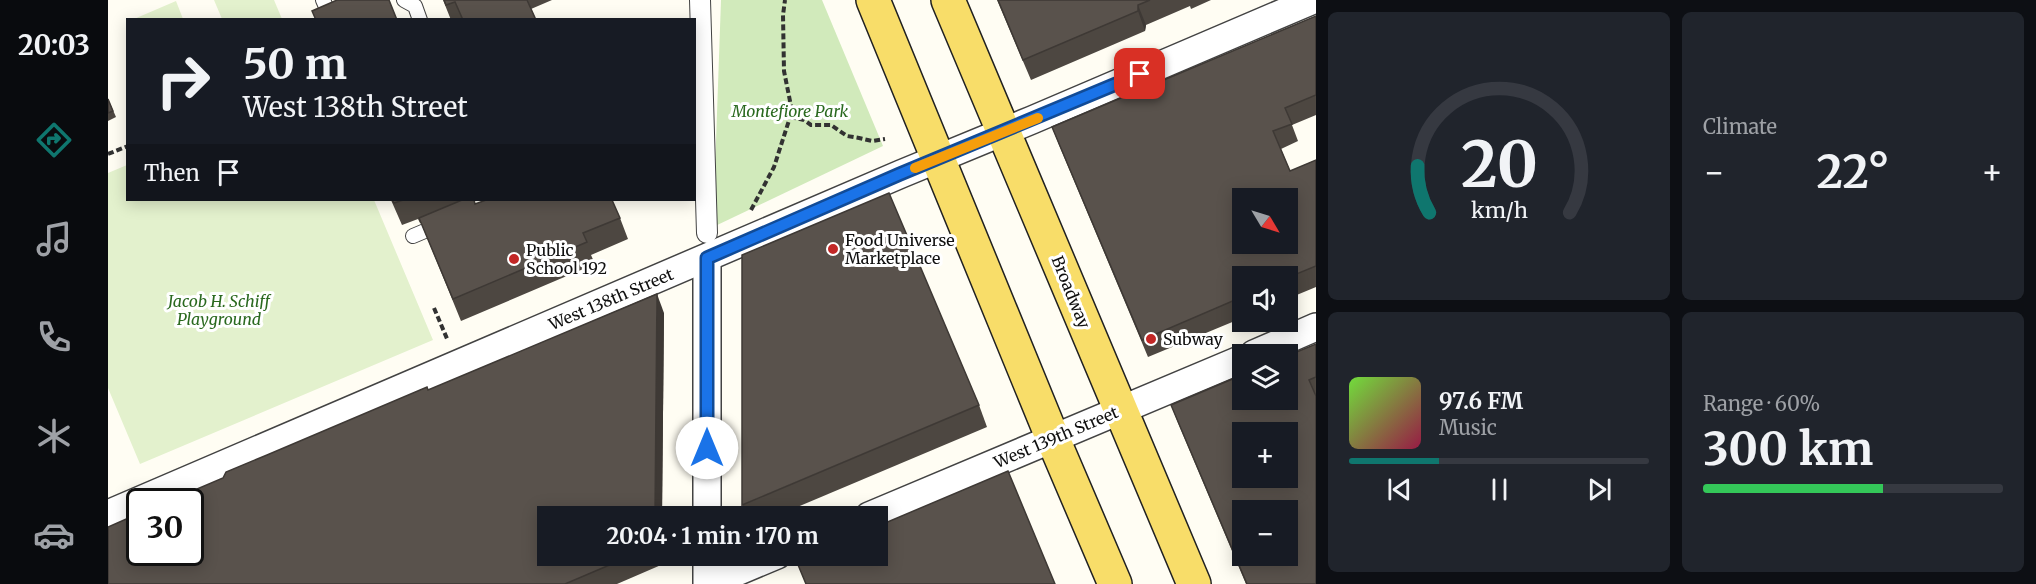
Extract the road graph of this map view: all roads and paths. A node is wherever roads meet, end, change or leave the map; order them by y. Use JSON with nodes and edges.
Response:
{"nodes":[{"id":1,"x":323,"y":0,"type":"edge"},
{"id":2,"x":368,"y":0,"type":"edge"},
{"id":3,"x":404,"y":0,"type":"edge"},
{"id":4,"x":700,"y":0,"type":"edge"},
{"id":5,"x":785,"y":0,"type":"edge"},
{"id":6,"x":873,"y":0,"type":"edge"},
{"id":7,"x":948,"y":0,"type":"edge"},
{"id":8,"x":1313,"y":0,"type":"edge"},
{"id":9,"x":419,"y":18,"type":"edge"},
{"id":10,"x":790,"y":117,"type":"junction"},
{"id":11,"x":1005,"y":132,"type":"junction"},
{"id":12,"x":885,"y":139,"type":"dead end"},
{"id":13,"x":126,"y":147,"type":"edge"},
{"id":14,"x":108,"y":154,"type":"edge"},
{"id":15,"x":939,"y":158,"type":"junction"},
{"id":16,"x":750,"y":214,"type":"dead end"},
{"id":17,"x":455,"y":218,"type":"edge"},
{"id":18,"x":413,"y":236,"type":"dead end"},
{"id":19,"x":707,"y":246,"type":"junction"},
{"id":20,"x":434,"y":308,"type":"dead end"},
{"id":21,"x":1316,"y":327,"type":"edge"},
{"id":22,"x":448,"y":341,"type":"dead end"},
{"id":23,"x":1277,"y":344,"type":"edge"},
{"id":24,"x":1232,"y":363,"type":"edge"},
{"id":25,"x":1120,"y":410,"type":"junction"},
{"id":26,"x":1053,"y":439,"type":"junction"},
{"id":27,"x":707,"y":506,"type":"edge"},
{"id":28,"x":888,"y":508,"type":"edge"},
{"id":29,"x":108,"y":514,"type":"edge"},
{"id":30,"x":707,"y":566,"type":"edge"},
{"id":31,"x":751,"y":566,"type":"edge"},
{"id":32,"x":708,"y":584,"type":"edge"},
{"id":33,"x":1115,"y":584,"type":"edge"},
{"id":34,"x":1194,"y":584,"type":"edge"}],
"edges":[{"from":1,"to":2,"type":"lane"},
{"from":3,"to":9,"type":"lane"},
{"from":4,"to":19,"type":"street"},
{"from":5,"to":10,"type":"path"},
{"from":6,"to":15,"type":"main road"},
{"from":7,"to":11,"type":"main road","name":"Broadway"},
{"from":8,"to":11,"type":"street","name":"West 138th Street"},
{"from":10,"to":12,"type":"path"},
{"from":10,"to":16,"type":"path"},
{"from":11,"to":15,"type":"street","name":"West 138th Street"},
{"from":11,"to":25,"type":"main road","name":"Broadway"},
{"from":13,"to":14,"type":"path"},
{"from":15,"to":19,"type":"street","name":"West 138th Street"},
{"from":15,"to":26,"type":"main road"},
{"from":17,"to":18,"type":"lane"},
{"from":19,"to":27,"type":"street"},
{"from":19,"to":29,"type":"street","name":"West 138th Street"},
{"from":20,"to":22,"type":"path"},
{"from":21,"to":23,"type":"street"},
{"from":24,"to":25,"type":"street","name":"West 139th Street"},
{"from":25,"to":26,"type":"street","name":"West 139th Street"},
{"from":25,"to":34,"type":"main road","name":"Broadway"},
{"from":26,"to":28,"type":"street","name":"West 139th Street"},
{"from":26,"to":33,"type":"main road"},
{"from":30,"to":32,"type":"street"},
{"from":31,"to":32,"type":"street"}]}
